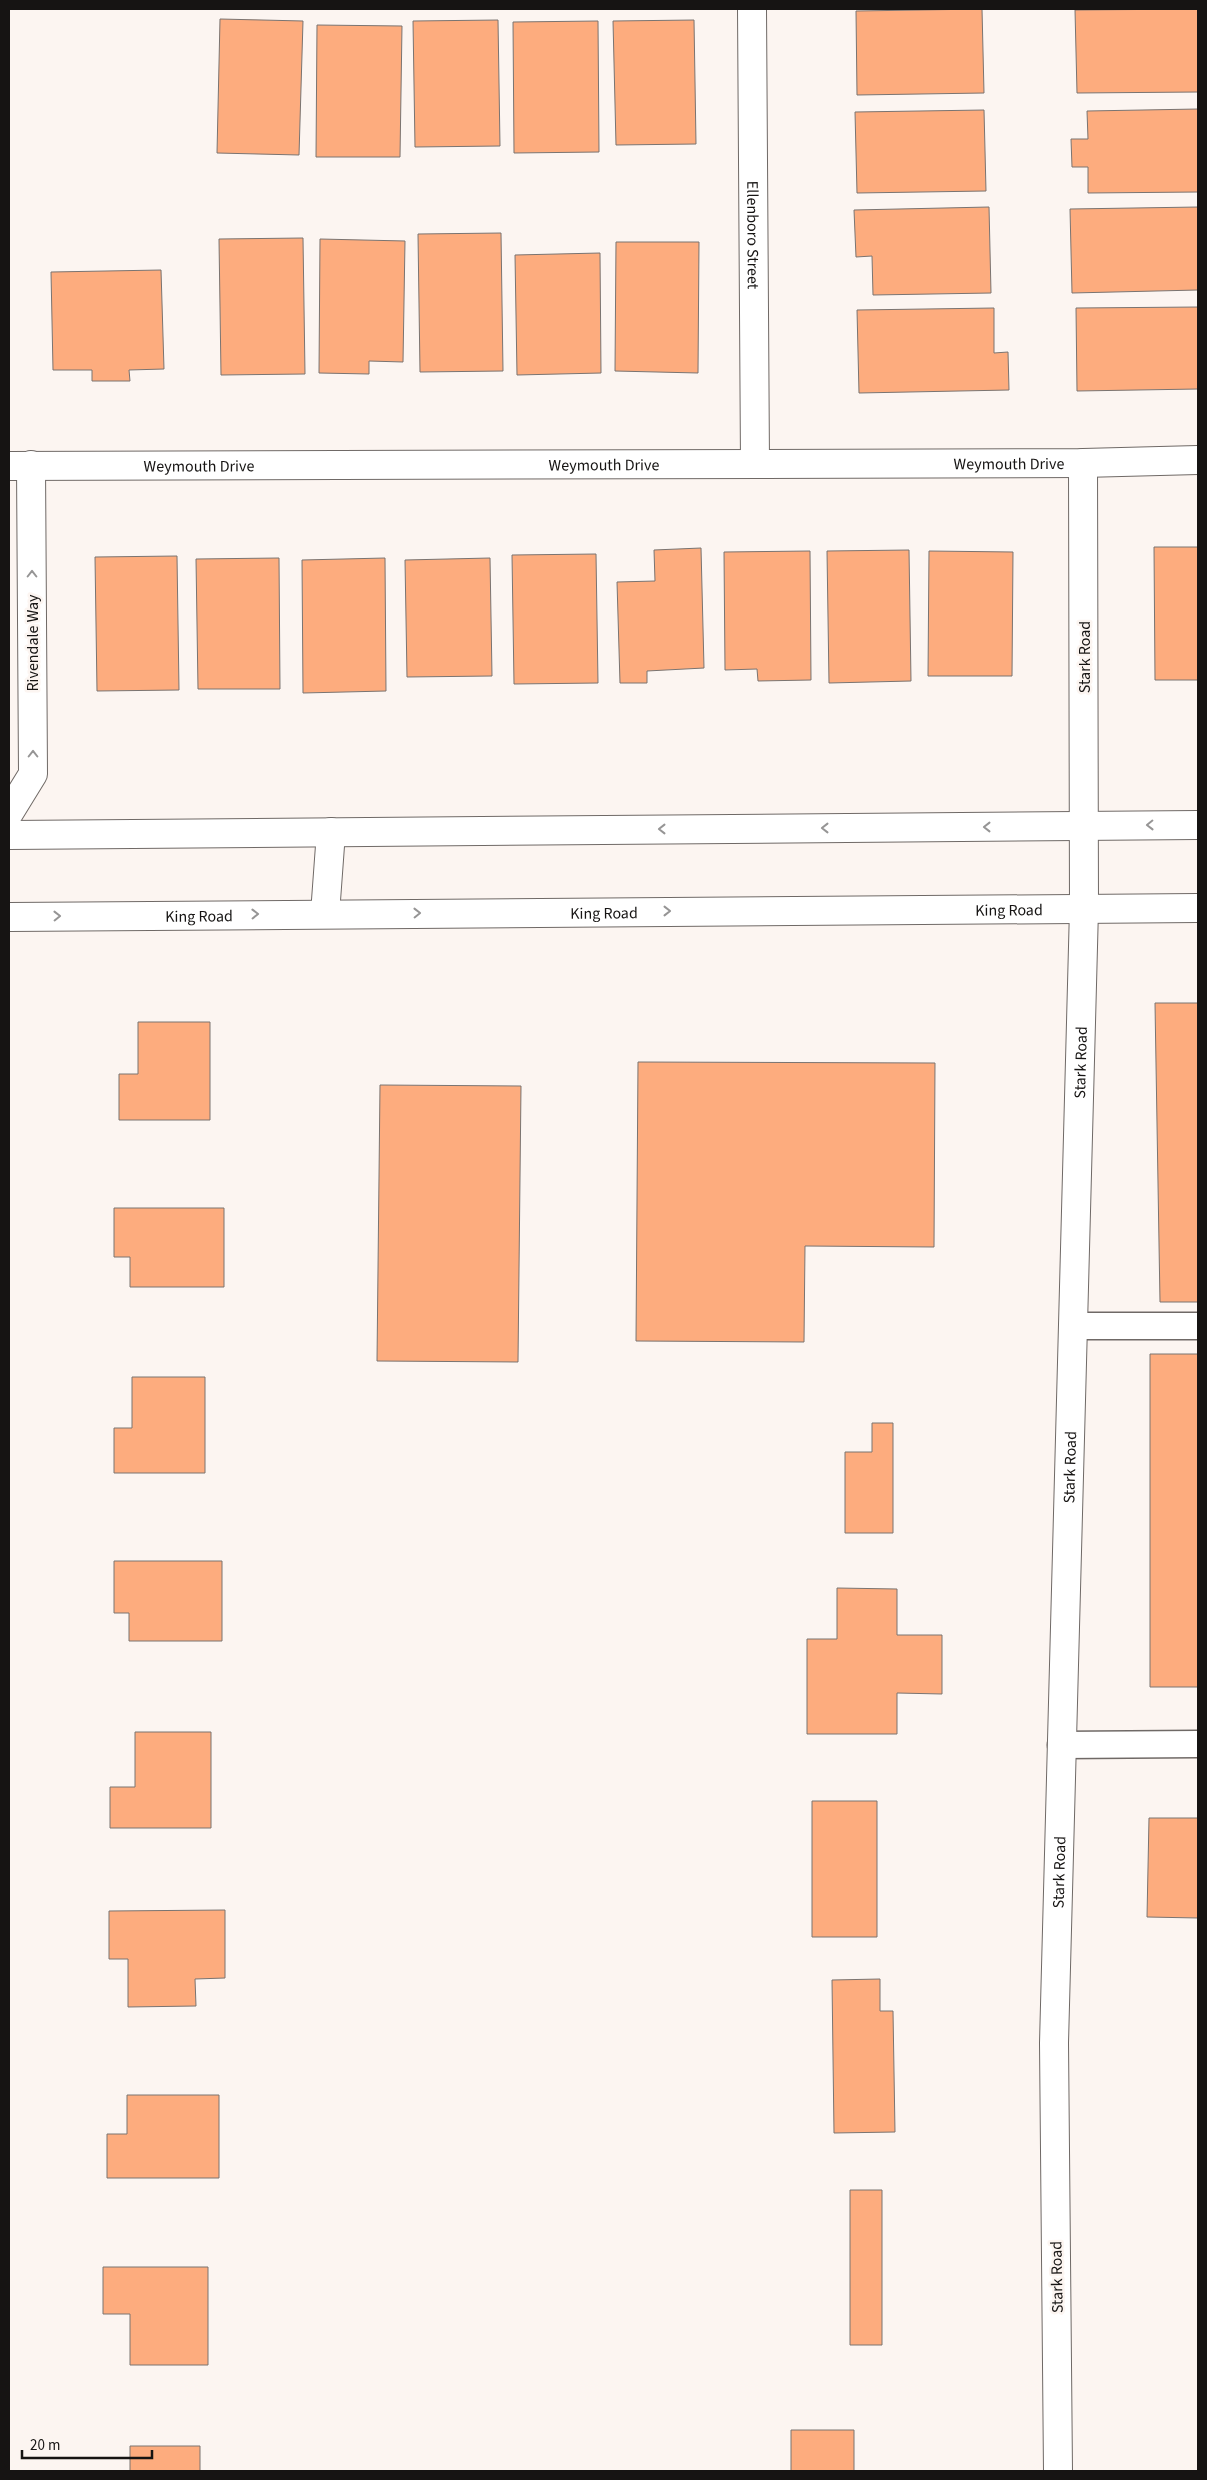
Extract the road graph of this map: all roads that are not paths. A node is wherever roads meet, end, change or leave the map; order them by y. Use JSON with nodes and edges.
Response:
{"nodes":[{"id":1,"x":752,"y":9,"type":"edge"},
{"id":2,"x":1198,"y":460,"type":"edge"},
{"id":3,"x":755,"y":462,"type":"junction"},
{"id":4,"x":1083,"y":462,"type":"junction"},
{"id":5,"x":20,"y":466,"type":"edge"},
{"id":6,"x":9,"y":813,"type":"edge"},
{"id":7,"x":1198,"y":825,"type":"edge"},
{"id":8,"x":1084,"y":826,"type":"junction"},
{"id":9,"x":331,"y":832,"type":"junction"},
{"id":10,"x":9,"y":834,"type":"edge"},
{"id":11,"x":1198,"y":908,"type":"edge"},
{"id":12,"x":1084,"y":910,"type":"junction"},
{"id":13,"x":325,"y":914,"type":"junction"},
{"id":14,"x":9,"y":917,"type":"edge"},
{"id":15,"x":1073,"y":1326,"type":"junction"},
{"id":16,"x":1198,"y":1326,"type":"edge"},
{"id":17,"x":1198,"y":1744,"type":"edge"},
{"id":18,"x":1061,"y":1745,"type":"junction"},
{"id":19,"x":1058,"y":2471,"type":"edge"}],
"edges":[{"from":1,"to":3,"type":"street","name":"Ellenboro Street"},
{"from":2,"to":4,"type":"street","name":"Weymouth Drive"},
{"from":3,"to":4,"type":"street","name":"Weymouth Drive"},
{"from":3,"to":5,"type":"street","name":"Weymouth Drive"},
{"from":4,"to":8,"type":"street","name":"Stark Road"},
{"from":6,"to":5,"type":"street","name":"Rivendale Way","one_way":true},
{"from":7,"to":8,"type":"street","one_way":true},
{"from":8,"to":9,"type":"street","one_way":true},
{"from":8,"to":12,"type":"street","name":"Stark Road"},
{"from":9,"to":10,"type":"street"},
{"from":9,"to":13,"type":"street"},
{"from":11,"to":12,"type":"street","name":"King Road"},
{"from":13,"to":12,"type":"street","name":"King Road","one_way":true},
{"from":12,"to":15,"type":"street","name":"Stark Road"},
{"from":14,"to":13,"type":"street","name":"King Road","one_way":true},
{"from":15,"to":16,"type":"lane"},
{"from":15,"to":18,"type":"street","name":"Stark Road"},
{"from":17,"to":18,"type":"lane"},
{"from":18,"to":19,"type":"street","name":"Stark Road"}]}
